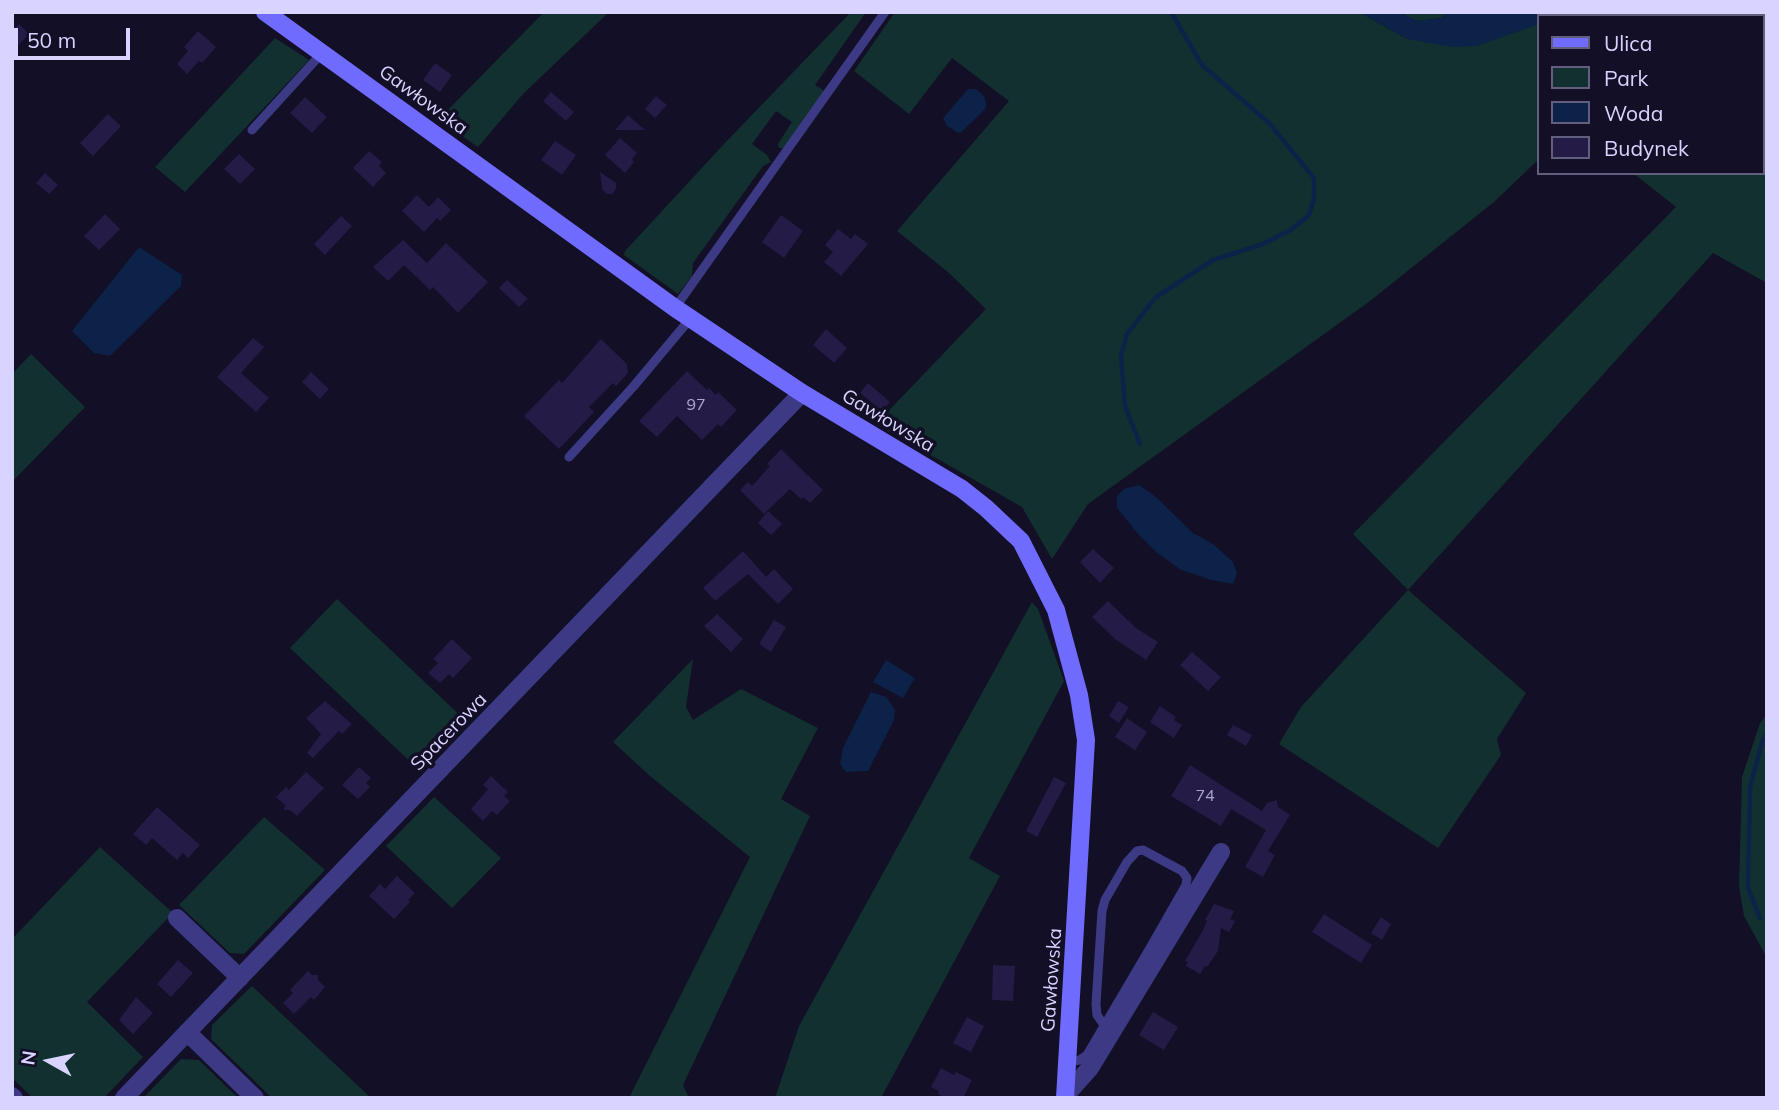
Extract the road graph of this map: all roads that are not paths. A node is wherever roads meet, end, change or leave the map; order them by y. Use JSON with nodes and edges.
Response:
{"nodes":[{"id":1,"x":265,"y":12,"type":"edge"},
{"id":2,"x":885,"y":12,"type":"edge"},
{"id":3,"x":322,"y":53,"type":"junction"},
{"id":4,"x":251,"y":130,"type":"dead end"},
{"id":5,"x":675,"y":308,"type":"junction"},
{"id":6,"x":690,"y":318,"type":"junction"},
{"id":7,"x":802,"y":393,"type":"junction"},
{"id":8,"x":569,"y":457,"type":"dead end"},
{"id":9,"x":1222,"y":852,"type":"dead end"},
{"id":10,"x":177,"y":918,"type":"dead end"},
{"id":11,"x":240,"y":978,"type":"junction"},
{"id":12,"x":1104,"y":1025,"type":"junction"},
{"id":13,"x":187,"y":1032,"type":"junction"},
{"id":14,"x":1068,"y":1062,"type":"junction"},
{"id":15,"x":1065,"y":1097,"type":"edge"},
{"id":16,"x":124,"y":1098,"type":"edge"},
{"id":17,"x":255,"y":1098,"type":"edge"}],
"edges":[{"from":1,"to":3,"type":"street","name":"Gawłowska"},
{"from":2,"to":5,"type":"lane"},
{"from":3,"to":4,"type":"lane"},
{"from":3,"to":5,"type":"street","name":"Gawłowska"},
{"from":5,"to":6,"type":"street","name":"Gawłowska"},
{"from":6,"to":7,"type":"street","name":"Gawłowska"},
{"from":6,"to":8,"type":"lane"},
{"from":7,"to":11,"type":"street","name":"Spacerowa"},
{"from":7,"to":14,"type":"street","name":"Gawłowska"},
{"from":9,"to":15,"type":"street"},
{"from":10,"to":11,"type":"street"},
{"from":11,"to":13,"type":"street","name":"Spacerowa"},
{"from":12,"to":12,"type":"lane"},
{"from":12,"to":14,"type":"lane"},
{"from":13,"to":16,"type":"street","name":"Spacerowa"},
{"from":13,"to":17,"type":"street"},
{"from":14,"to":15,"type":"street","name":"Gawłowska"}]}
